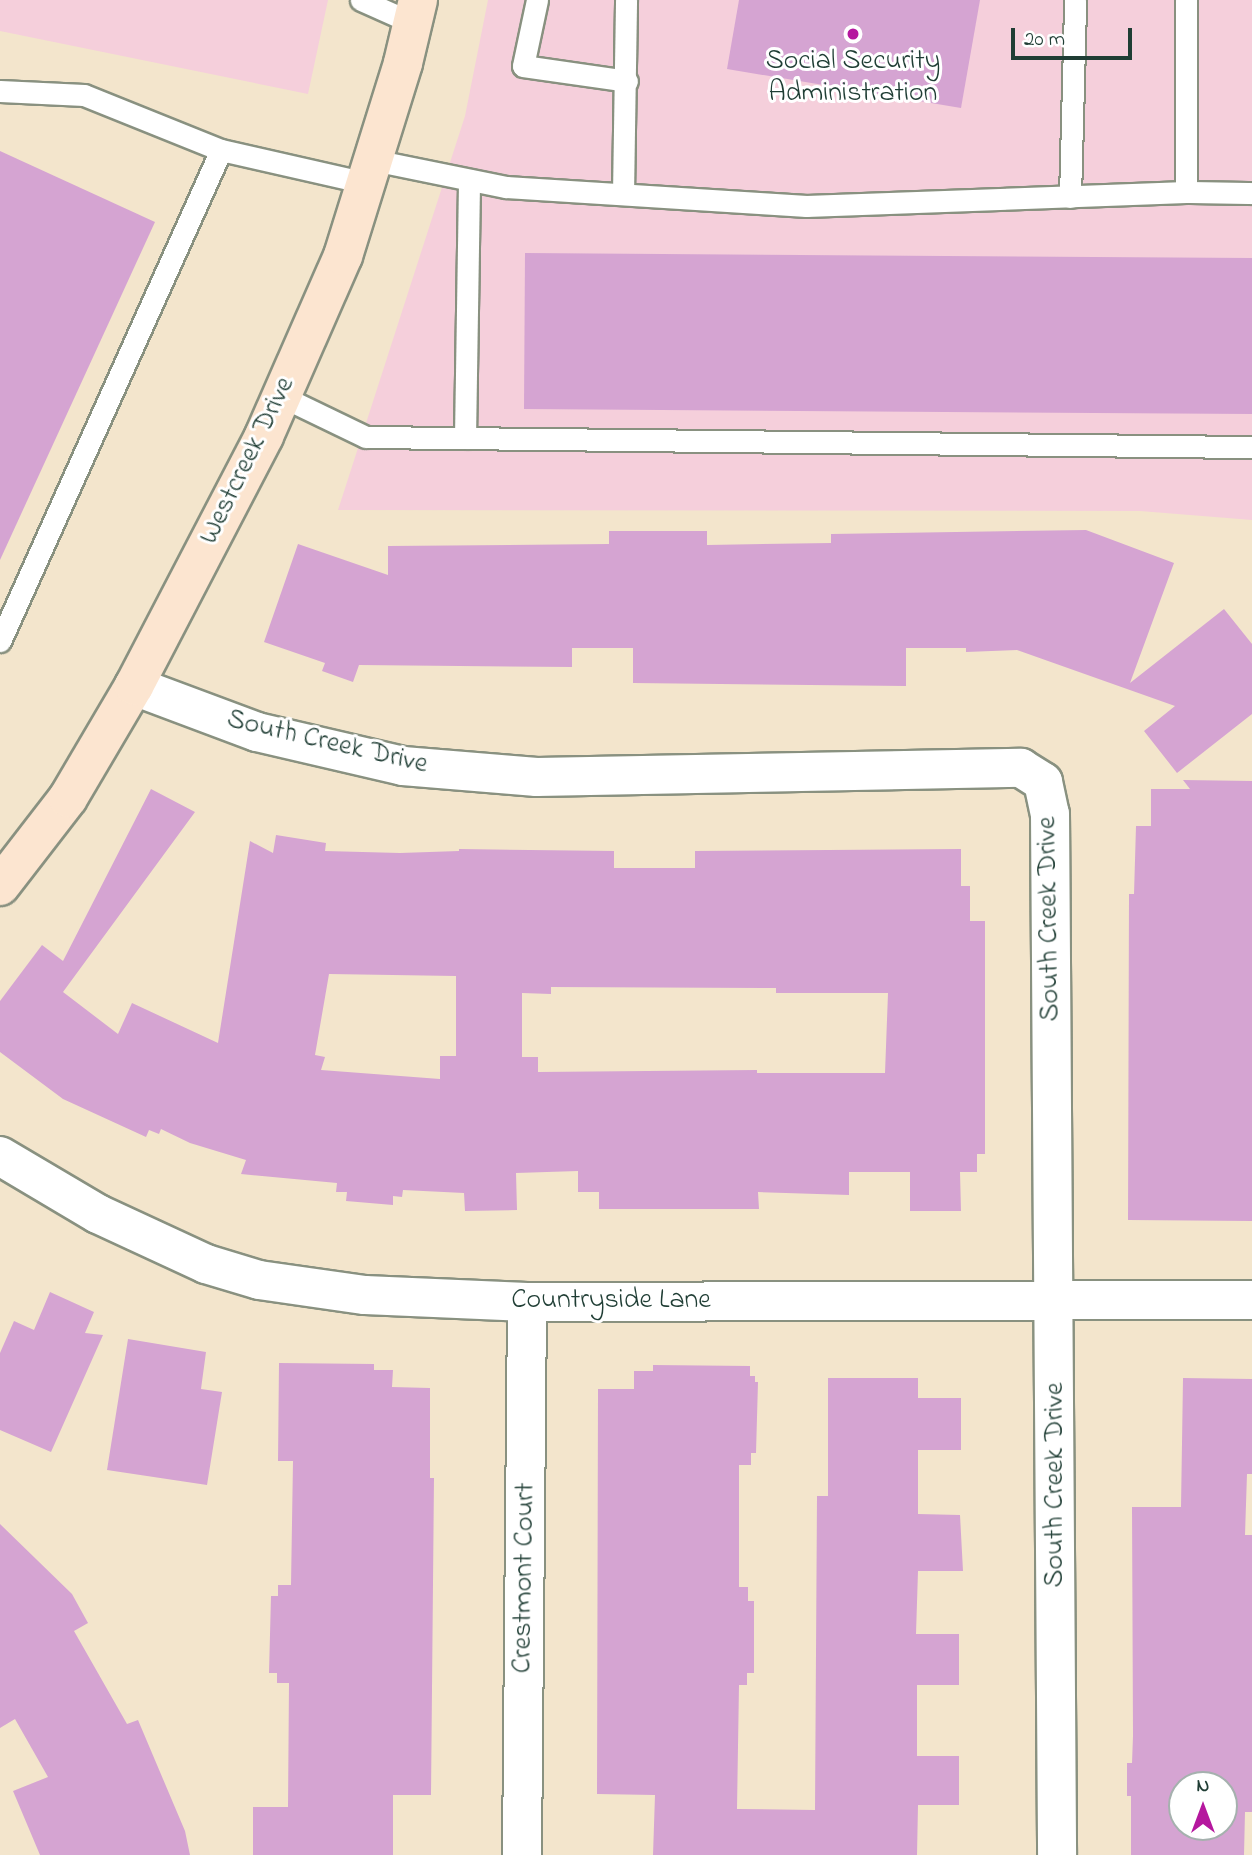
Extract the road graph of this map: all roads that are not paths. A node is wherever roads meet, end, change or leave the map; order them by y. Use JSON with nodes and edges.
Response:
{"nodes":[{"id":1,"x":361,"y":0,"type":"edge"},
{"id":2,"x":537,"y":0,"type":"edge"},
{"id":3,"x":626,"y":0,"type":"edge"},
{"id":4,"x":1075,"y":0,"type":"edge"},
{"id":5,"x":1186,"y":0,"type":"edge"},
{"id":6,"x":415,"y":12,"type":"edge"},
{"id":7,"x":627,"y":81,"type":"junction"},
{"id":8,"x":0,"y":91,"type":"edge"},
{"id":9,"x":221,"y":150,"type":"junction"},
{"id":10,"x":369,"y":172,"type":"junction"},
{"id":11,"x":469,"y":180,"type":"junction"},
{"id":12,"x":1186,"y":192,"type":"junction"},
{"id":13,"x":1252,"y":193,"type":"edge"},
{"id":14,"x":623,"y":194,"type":"junction"},
{"id":15,"x":1070,"y":197,"type":"junction"},
{"id":16,"x":281,"y":396,"type":"junction"},
{"id":17,"x":465,"y":438,"type":"junction"},
{"id":18,"x":1252,"y":447,"type":"edge"},
{"id":19,"x":0,"y":641,"type":"edge"},
{"id":20,"x":134,"y":686,"type":"junction"},
{"id":21,"x":0,"y":886,"type":"edge"},
{"id":22,"x":0,"y":1156,"type":"edge"},
{"id":23,"x":1252,"y":1300,"type":"edge"},
{"id":24,"x":1055,"y":1301,"type":"junction"},
{"id":25,"x":527,"y":1302,"type":"junction"},
{"id":26,"x":522,"y":1855,"type":"edge"},
{"id":27,"x":1058,"y":1855,"type":"edge"}],
"edges":[{"from":1,"to":6,"type":"lane"},
{"from":2,"to":7,"type":"lane"},
{"from":3,"to":7,"type":"lane"},
{"from":4,"to":15,"type":"lane"},
{"from":5,"to":12,"type":"lane"},
{"from":6,"to":10,"type":"street","name":"Westcreek Drive"},
{"from":7,"to":14,"type":"lane"},
{"from":8,"to":9,"type":"lane"},
{"from":9,"to":10,"type":"lane"},
{"from":9,"to":19,"type":"lane"},
{"from":10,"to":11,"type":"lane"},
{"from":10,"to":16,"type":"street","name":"Westcreek Drive"},
{"from":11,"to":14,"type":"lane"},
{"from":11,"to":17,"type":"lane"},
{"from":12,"to":13,"type":"lane"},
{"from":12,"to":15,"type":"lane"},
{"from":14,"to":15,"type":"lane"},
{"from":16,"to":17,"type":"lane"},
{"from":16,"to":20,"type":"street","name":"Westcreek Drive"},
{"from":17,"to":18,"type":"lane"},
{"from":20,"to":21,"type":"street","name":"Westcreek Drive"},
{"from":20,"to":24,"type":"street","name":"South Creek Drive"},
{"from":22,"to":25,"type":"street","name":"Countryside Lane"},
{"from":23,"to":24,"type":"street","name":"Countryside Lane"},
{"from":24,"to":25,"type":"street","name":"Countryside Lane"},
{"from":24,"to":27,"type":"street","name":"South Creek Drive"},
{"from":25,"to":26,"type":"street","name":"Crestmont Court"}]}
